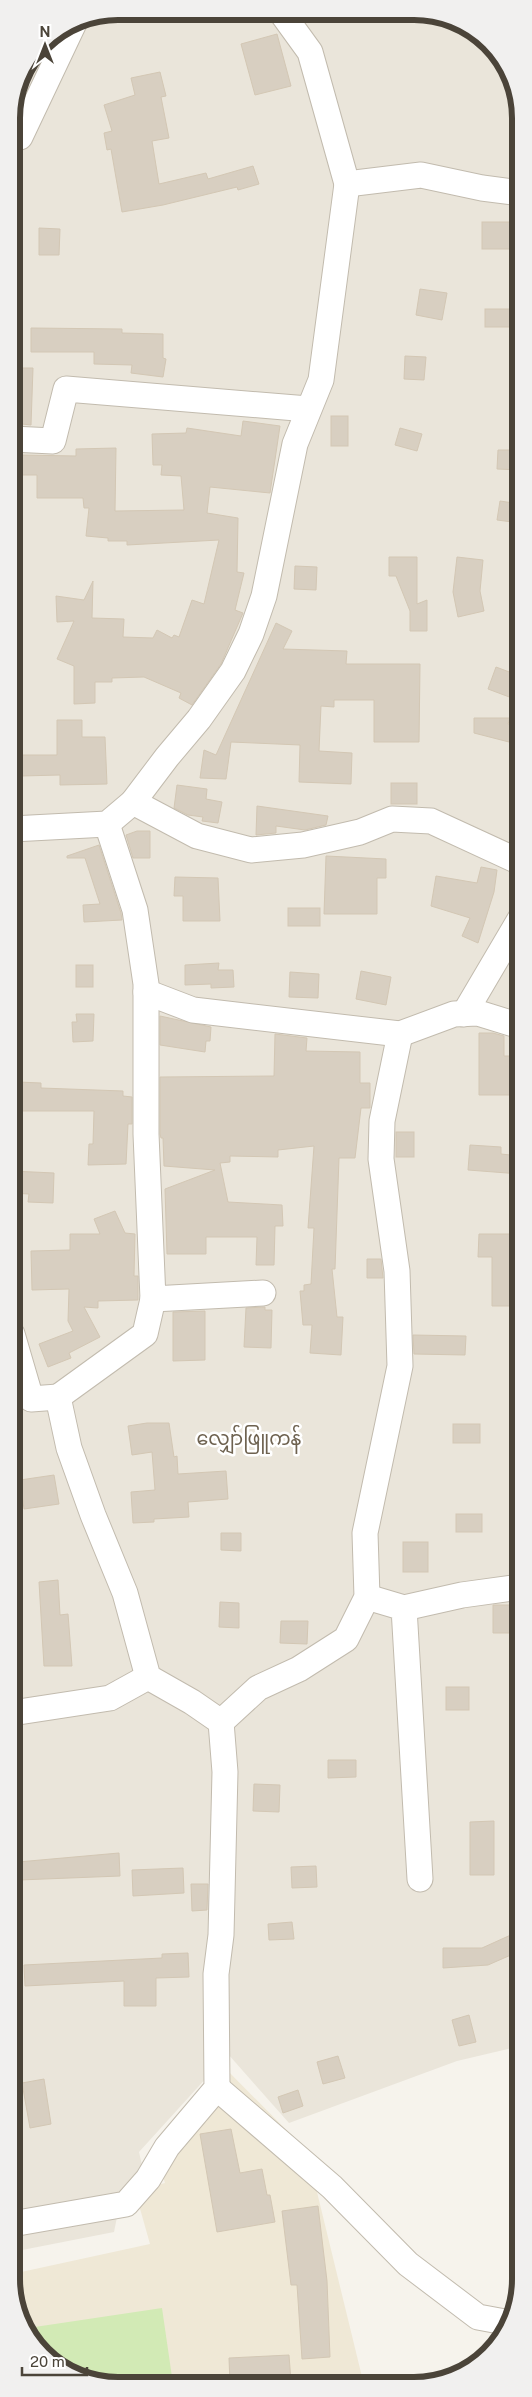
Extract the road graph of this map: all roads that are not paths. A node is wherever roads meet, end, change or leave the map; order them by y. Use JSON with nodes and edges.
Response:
{"nodes":[{"id":1,"x":287,"y":20,"type":"edge"},
{"id":2,"x":69,"y":33,"type":"edge"},
{"id":3,"x":20,"y":137,"type":"edge"},
{"id":4,"x":347,"y":184,"type":"junction"},
{"id":5,"x":512,"y":198,"type":"edge"},
{"id":6,"x":308,"y":409,"type":"junction"},
{"id":7,"x":20,"y":440,"type":"edge"},
{"id":8,"x":133,"y":802,"type":"junction"},
{"id":9,"x":107,"y":824,"type":"junction"},
{"id":10,"x":20,"y":829,"type":"edge"},
{"id":11,"x":512,"y":858,"type":"edge"},
{"id":12,"x":512,"y":933,"type":"edge"},
{"id":13,"x":146,"y":992,"type":"junction"},
{"id":14,"x":464,"y":1014,"type":"junction"},
{"id":15,"x":512,"y":1024,"type":"edge"},
{"id":16,"x":400,"y":1034,"type":"junction"},
{"id":17,"x":263,"y":1292,"type":"dead end"},
{"id":18,"x":152,"y":1299,"type":"junction"},
{"id":19,"x":20,"y":1361,"type":"edge"},
{"id":20,"x":58,"y":1397,"type":"junction"},
{"id":21,"x":512,"y":1588,"type":"edge"},
{"id":22,"x":366,"y":1597,"type":"junction"},
{"id":23,"x":404,"y":1608,"type":"junction"},
{"id":24,"x":148,"y":1677,"type":"junction"},
{"id":25,"x":20,"y":1713,"type":"edge"},
{"id":26,"x":220,"y":1722,"type":"junction"},
{"id":27,"x":420,"y":1879,"type":"dead end"},
{"id":28,"x":218,"y":2088,"type":"junction"},
{"id":29,"x":20,"y":2223,"type":"edge"},
{"id":30,"x":502,"y":2322,"type":"edge"}],
"edges":[{"from":1,"to":4,"type":"street"},
{"from":2,"to":3,"type":"street"},
{"from":4,"to":5,"type":"street"},
{"from":4,"to":6,"type":"street"},
{"from":6,"to":7,"type":"street"},
{"from":6,"to":8,"type":"street"},
{"from":8,"to":9,"type":"street"},
{"from":8,"to":11,"type":"street"},
{"from":9,"to":10,"type":"street"},
{"from":9,"to":13,"type":"street"},
{"from":12,"to":14,"type":"street"},
{"from":13,"to":16,"type":"street"},
{"from":13,"to":18,"type":"street"},
{"from":14,"to":15,"type":"street"},
{"from":14,"to":16,"type":"street"},
{"from":16,"to":22,"type":"street"},
{"from":17,"to":18,"type":"street"},
{"from":18,"to":20,"type":"street"},
{"from":19,"to":20,"type":"street"},
{"from":20,"to":24,"type":"street"},
{"from":21,"to":23,"type":"street"},
{"from":22,"to":23,"type":"street"},
{"from":22,"to":26,"type":"street"},
{"from":23,"to":27,"type":"street"},
{"from":24,"to":25,"type":"street"},
{"from":24,"to":26,"type":"street"},
{"from":26,"to":28,"type":"street"},
{"from":28,"to":29,"type":"street"},
{"from":28,"to":30,"type":"street"}]}
